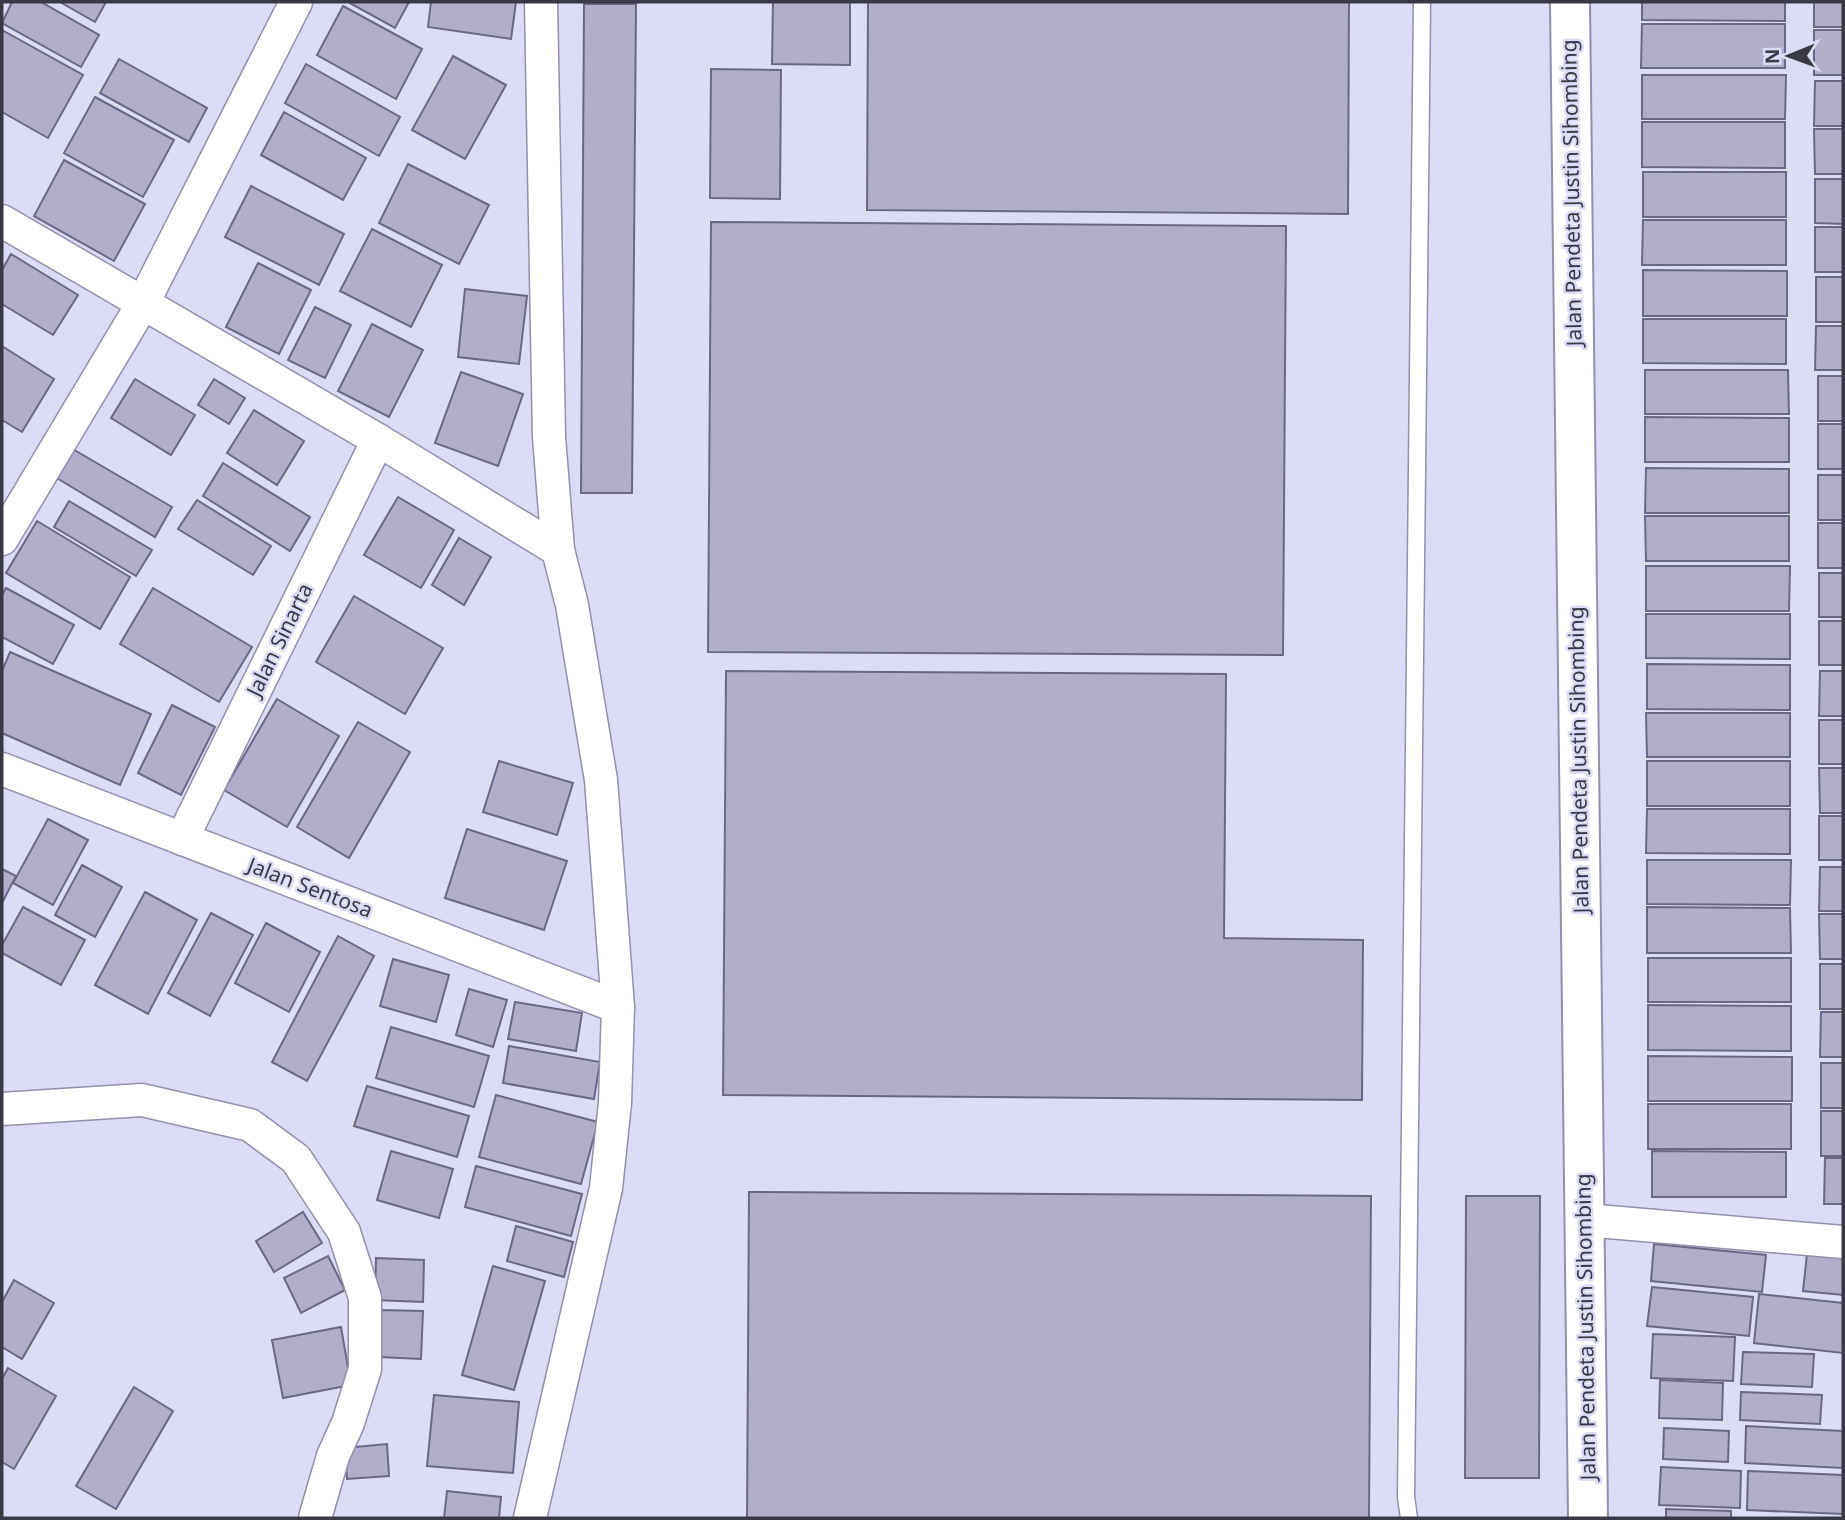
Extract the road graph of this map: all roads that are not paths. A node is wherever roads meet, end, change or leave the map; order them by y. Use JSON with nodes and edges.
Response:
{"nodes":[{"id":1,"x":296,"y":2,"type":"edge"},
{"id":2,"x":541,"y":2,"type":"edge"},
{"id":3,"x":1422,"y":2,"type":"edge"},
{"id":4,"x":1570,"y":2,"type":"edge"},
{"id":5,"x":2,"y":221,"type":"edge"},
{"id":6,"x":142,"y":305,"type":"junction"},
{"id":7,"x":378,"y":440,"type":"junction"},
{"id":8,"x":2,"y":539,"type":"edge"},
{"id":9,"x":558,"y":550,"type":"junction"},
{"id":10,"x":2,"y":769,"type":"edge"},
{"id":11,"x":182,"y":839,"type":"junction"},
{"id":12,"x":618,"y":1007,"type":"junction"},
{"id":13,"x":2,"y":1109,"type":"edge"},
{"id":14,"x":1585,"y":1220,"type":"junction"},
{"id":15,"x":1843,"y":1242,"type":"edge"},
{"id":16,"x":315,"y":1518,"type":"edge"},
{"id":17,"x":530,"y":1518,"type":"edge"},
{"id":18,"x":1409,"y":1518,"type":"edge"},
{"id":19,"x":1588,"y":1518,"type":"edge"}],
"edges":[{"from":1,"to":6,"type":"street"},
{"from":2,"to":9,"type":"street"},
{"from":3,"to":18,"type":"lane"},
{"from":4,"to":14,"type":"street","name":"Jalan Pendeta Justin Sihombing"},
{"from":5,"to":6,"type":"street"},
{"from":6,"to":7,"type":"street"},
{"from":6,"to":8,"type":"street"},
{"from":7,"to":9,"type":"street"},
{"from":7,"to":11,"type":"street","name":"Jalan Sinarta"},
{"from":9,"to":12,"type":"street"},
{"from":10,"to":11,"type":"street","name":"Jalan Sentosa"},
{"from":11,"to":12,"type":"street","name":"Jalan Sentosa"},
{"from":12,"to":17,"type":"street"},
{"from":13,"to":16,"type":"street"},
{"from":14,"to":15,"type":"street"},
{"from":14,"to":19,"type":"street","name":"Jalan Pendeta Justin Sihombing"}]}
